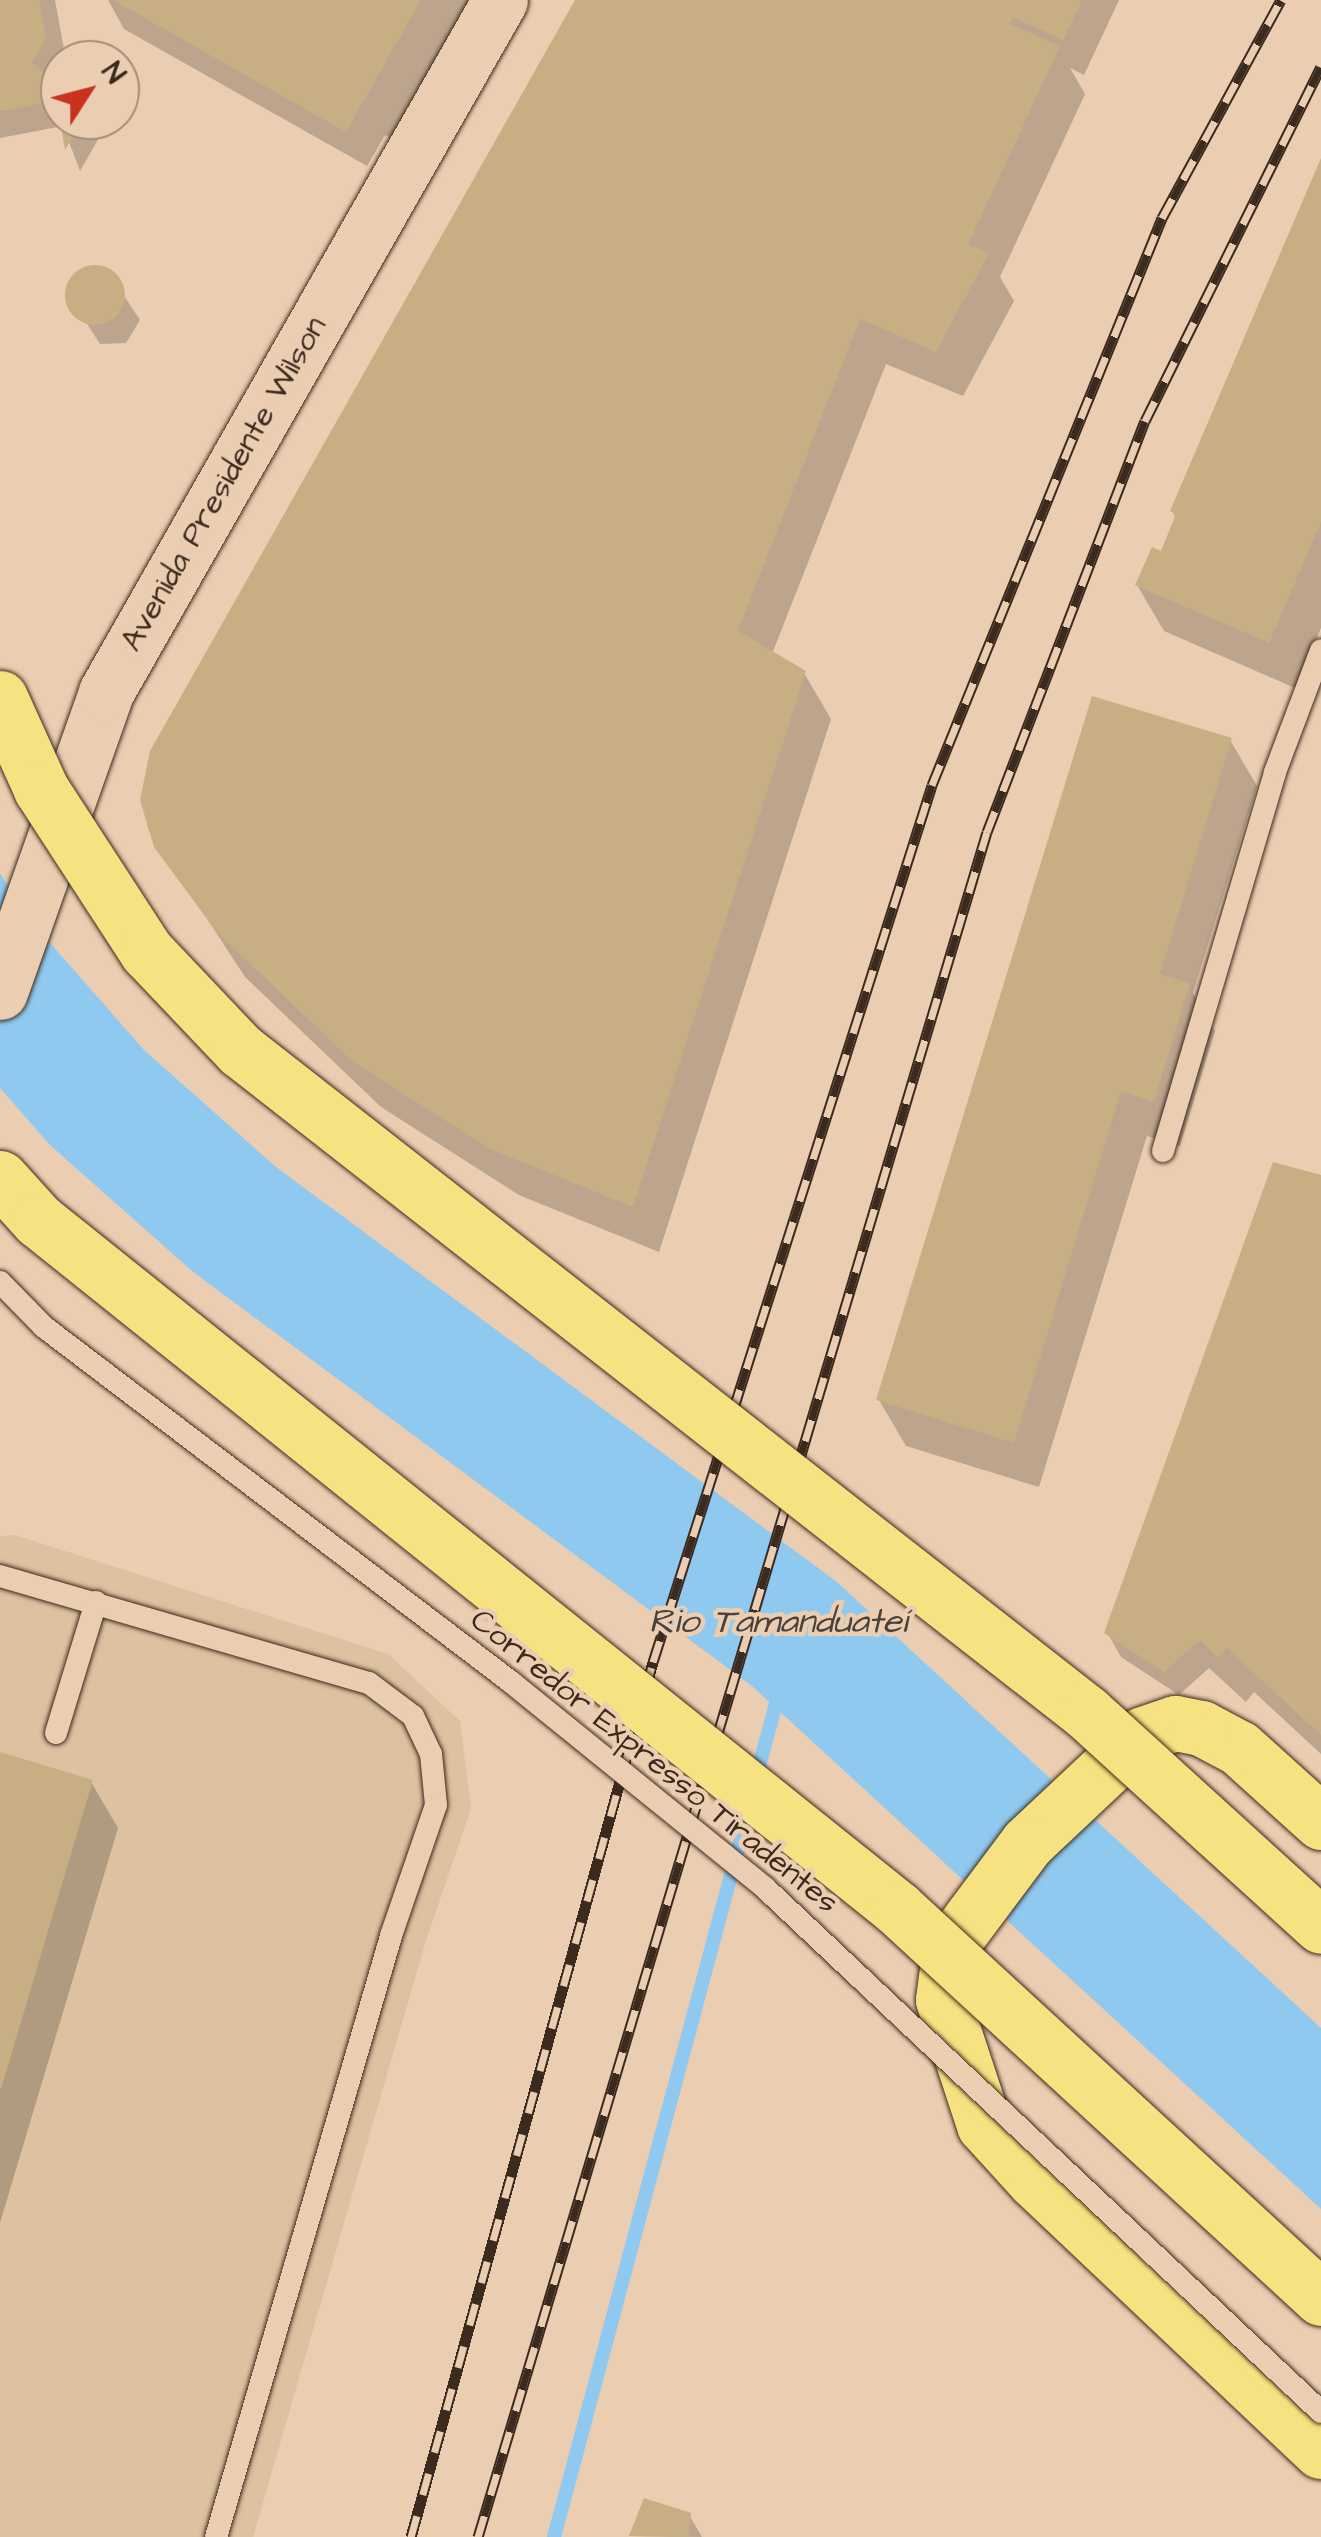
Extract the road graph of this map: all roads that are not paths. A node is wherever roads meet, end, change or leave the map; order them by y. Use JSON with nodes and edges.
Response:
{"nodes":[{"id":1,"x":500,"y":0,"type":"edge"},
{"id":2,"x":1321,"y":650,"type":"edge"},
{"id":3,"x":0,"y":698,"type":"edge"},
{"id":4,"x":0,"y":992,"type":"edge"},
{"id":5,"x":1163,"y":1152,"type":"dead end"},
{"id":6,"x":0,"y":1178,"type":"edge"},
{"id":7,"x":0,"y":1282,"type":"edge"},
{"id":8,"x":0,"y":1576,"type":"edge"},
{"id":9,"x":96,"y":1602,"type":"junction"},
{"id":10,"x":56,"y":1732,"type":"dead end"},
{"id":11,"x":1321,"y":1822,"type":"edge"},
{"id":12,"x":1321,"y":1926,"type":"edge"},
{"id":13,"x":1321,"y":2298,"type":"edge"},
{"id":14,"x":1321,"y":2412,"type":"edge"},
{"id":15,"x":1321,"y":2451,"type":"edge"},
{"id":16,"x":216,"y":2537,"type":"edge"}],
"edges":[{"from":1,"to":4,"type":"main road","name":"Avenida Presidente Wilson"},
{"from":2,"to":5,"type":"lane"},
{"from":3,"to":12,"type":"highway","bridge":true},
{"from":6,"to":13,"type":"highway","bridge":true},
{"from":7,"to":14,"type":"lane","name":"Corredor Expresso Tiradentes","bridge":true},
{"from":8,"to":9,"type":"lane"},
{"from":9,"to":10,"type":"lane"},
{"from":9,"to":16,"type":"lane"},
{"from":11,"to":15,"type":"highway"}]}
